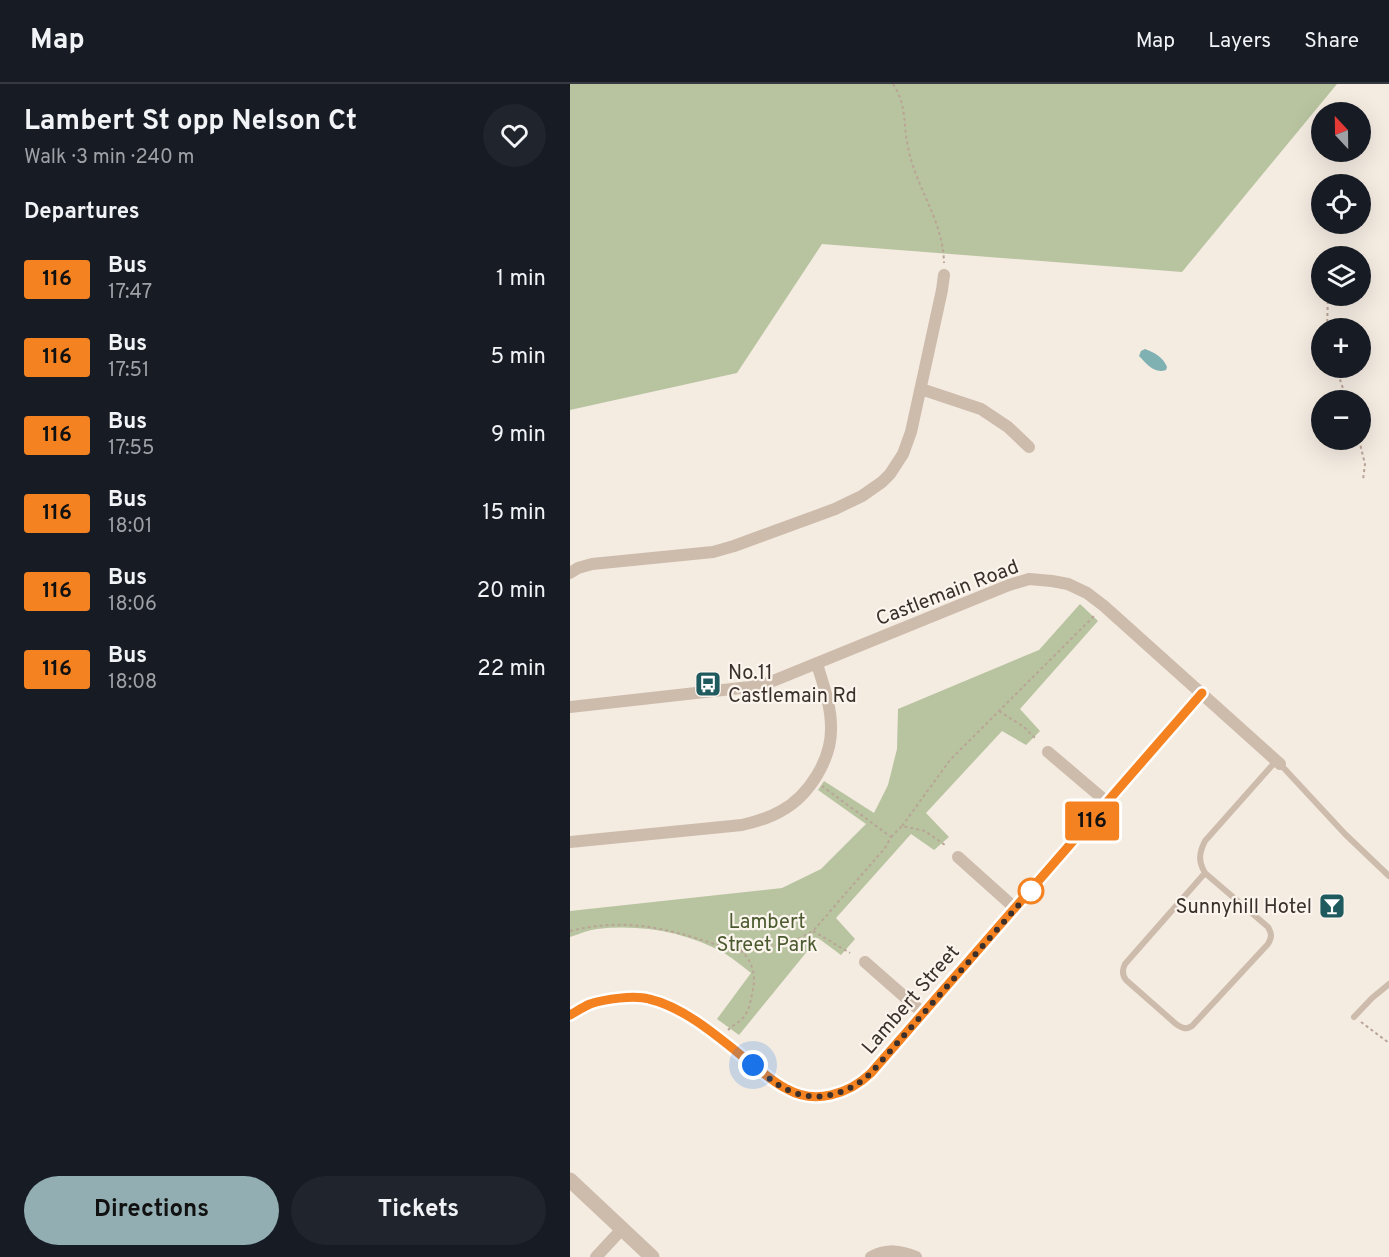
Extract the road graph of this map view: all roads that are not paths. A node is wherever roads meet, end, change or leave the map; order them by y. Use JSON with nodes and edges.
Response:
{"nodes":[{"id":1,"x":944,"y":275,"type":"road end"},
{"id":2,"x":921,"y":389,"type":"junction"},
{"id":3,"x":1029,"y":447,"type":"dead end"},
{"id":4,"x":570,"y":573,"type":"edge"},
{"id":5,"x":817,"y":664,"type":"junction"},
{"id":6,"x":1202,"y":693,"type":"junction"},
{"id":7,"x":570,"y":707,"type":"edge"},
{"id":8,"x":1048,"y":752,"type":"dead end"},
{"id":9,"x":1278,"y":762,"type":"junction"},
{"id":10,"x":1108,"y":803,"type":"junction"},
{"id":11,"x":570,"y":842,"type":"edge"},
{"id":12,"x":958,"y":857,"type":"dead end"},
{"id":13,"x":1205,"y":873,"type":"junction"},
{"id":14,"x":1389,"y":876,"type":"edge"},
{"id":15,"x":1015,"y":908,"type":"junction"},
{"id":16,"x":865,"y":962,"type":"dead end"},
{"id":17,"x":1389,"y":984,"type":"edge"},
{"id":18,"x":923,"y":1012,"type":"junction"},
{"id":19,"x":570,"y":1015,"type":"edge"},
{"id":20,"x":1354,"y":1017,"type":"road end"},
{"id":21,"x":570,"y":1180,"type":"edge"},
{"id":22,"x":622,"y":1229,"type":"junction"},
{"id":23,"x":596,"y":1257,"type":"edge"},
{"id":24,"x":652,"y":1257,"type":"edge"},
{"id":25,"x":871,"y":1257,"type":"edge"},
{"id":26,"x":916,"y":1257,"type":"edge"}],
"edges":[{"from":1,"to":2,"type":"street"},
{"from":2,"to":3,"type":"street"},
{"from":2,"to":4,"type":"street"},
{"from":5,"to":6,"type":"street","name":"Castlemain Road"},
{"from":5,"to":7,"type":"street","name":"Castlemain Road"},
{"from":5,"to":11,"type":"street"},
{"from":6,"to":9,"type":"street","name":"Castlemain Road"},
{"from":6,"to":10,"type":"street","name":"Lambert Street"},
{"from":8,"to":10,"type":"street"},
{"from":9,"to":13,"type":"lane"},
{"from":9,"to":14,"type":"lane"},
{"from":10,"to":15,"type":"street","name":"Lambert Street"},
{"from":12,"to":15,"type":"street"},
{"from":13,"to":13,"type":"lane"},
{"from":15,"to":18,"type":"street","name":"Lambert Street"},
{"from":16,"to":18,"type":"street"},
{"from":17,"to":20,"type":"lane"},
{"from":18,"to":19,"type":"street","name":"Lambert Street"},
{"from":21,"to":22,"type":"street"},
{"from":22,"to":23,"type":"street"},
{"from":22,"to":24,"type":"street"},
{"from":25,"to":26,"type":"street"}]}
